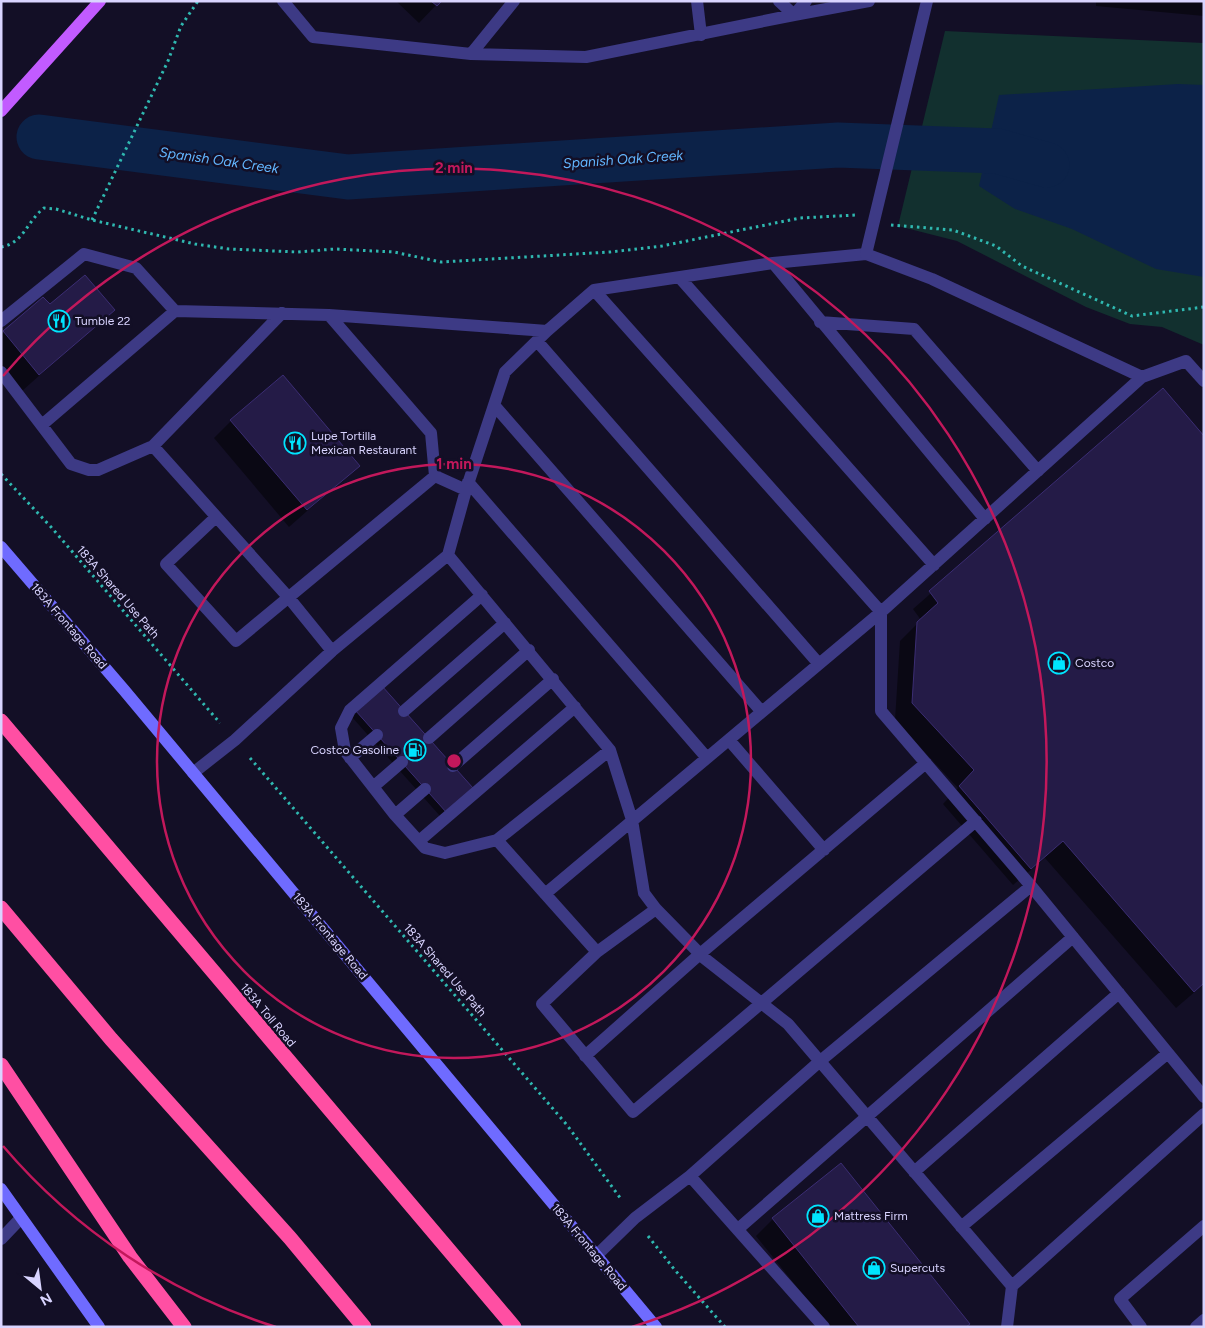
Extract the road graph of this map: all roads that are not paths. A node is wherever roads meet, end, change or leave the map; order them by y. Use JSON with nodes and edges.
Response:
{"nodes":[{"id":1,"x":100,"y":1,"type":"edge"},
{"id":2,"x":283,"y":1,"type":"edge"},
{"id":3,"x":514,"y":1,"type":"edge"},
{"id":4,"x":697,"y":1,"type":"edge"},
{"id":5,"x":779,"y":1,"type":"edge"},
{"id":6,"x":806,"y":1,"type":"edge"},
{"id":7,"x":869,"y":1,"type":"edge"},
{"id":8,"x":927,"y":1,"type":"edge"},
{"id":9,"x":794,"y":15,"type":"junction"},
{"id":10,"x":701,"y":35,"type":"junction"},
{"id":11,"x":471,"y":54,"type":"junction"},
{"id":12,"x":1,"y":111,"type":"edge"},
{"id":13,"x":866,"y":254,"type":"junction"},
{"id":14,"x":773,"y":263,"type":"junction"},
{"id":15,"x":680,"y":278,"type":"junction"},
{"id":16,"x":594,"y":290,"type":"junction"},
{"id":17,"x":175,"y":311,"type":"junction"},
{"id":18,"x":282,"y":313,"type":"junction"},
{"id":19,"x":329,"y":315,"type":"junction"},
{"id":20,"x":1,"y":321,"type":"edge"},
{"id":21,"x":820,"y":322,"type":"junction"},
{"id":22,"x":547,"y":331,"type":"junction"},
{"id":23,"x":537,"y":341,"type":"junction"},
{"id":24,"x":1,"y":372,"type":"edge"},
{"id":25,"x":1142,"y":377,"type":"junction"},
{"id":26,"x":1204,"y":382,"type":"edge"},
{"id":27,"x":494,"y":405,"type":"junction"},
{"id":28,"x":42,"y":424,"type":"junction"},
{"id":29,"x":153,"y":446,"type":"junction"},
{"id":30,"x":1038,"y":471,"type":"junction"},
{"id":31,"x":435,"y":476,"type":"junction"},
{"id":32,"x":467,"y":486,"type":"junction"},
{"id":33,"x":216,"y":517,"type":"junction"},
{"id":34,"x":985,"y":519,"type":"junction"},
{"id":35,"x":1,"y":547,"type":"edge"},
{"id":36,"x":448,"y":555,"type":"junction"},
{"id":37,"x":934,"y":565,"type":"junction"},
{"id":38,"x":482,"y":595,"type":"junction"},
{"id":39,"x":289,"y":598,"type":"junction"},
{"id":40,"x":881,"y":612,"type":"junction"},
{"id":41,"x":505,"y":623,"type":"junction"},
{"id":42,"x":332,"y":650,"type":"junction"},
{"id":43,"x":529,"y":650,"type":"junction"},
{"id":44,"x":819,"y":664,"type":"junction"},
{"id":45,"x":553,"y":679,"type":"junction"},
{"id":46,"x":575,"y":707,"type":"junction"},
{"id":47,"x":404,"y":711,"type":"dead end"},
{"id":48,"x":762,"y":712,"type":"junction"},
{"id":49,"x":1,"y":721,"type":"edge"},
{"id":50,"x":377,"y":735,"type":"dead end"},
{"id":51,"x":429,"y":738,"type":"dead end"},
{"id":52,"x":729,"y":740,"type":"junction"},
{"id":53,"x":610,"y":750,"type":"junction"},
{"id":54,"x":350,"y":758,"type":"junction"},
{"id":55,"x":706,"y":758,"type":"junction"},
{"id":56,"x":402,"y":762,"type":"dead end"},
{"id":57,"x":926,"y":763,"type":"junction"},
{"id":58,"x":453,"y":766,"type":"dead end"},
{"id":59,"x":193,"y":773,"type":"junction"},
{"id":60,"x":373,"y":787,"type":"junction"},
{"id":61,"x":425,"y":789,"type":"dead end"},
{"id":62,"x":395,"y":815,"type":"junction"},
{"id":63,"x":632,"y":820,"type":"junction"},
{"id":64,"x":976,"y":821,"type":"junction"},
{"id":65,"x":496,"y":840,"type":"junction"},
{"id":66,"x":419,"y":841,"type":"junction"},
{"id":67,"x":824,"y":850,"type":"junction"},
{"id":68,"x":1031,"y":886,"type":"junction"},
{"id":69,"x":545,"y":894,"type":"junction"},
{"id":70,"x":1,"y":908,"type":"edge"},
{"id":71,"x":656,"y":909,"type":"junction"},
{"id":72,"x":1073,"y":937,"type":"junction"},
{"id":73,"x":596,"y":952,"type":"junction"},
{"id":74,"x":700,"y":954,"type":"junction"},
{"id":75,"x":1119,"y":993,"type":"junction"},
{"id":76,"x":762,"y":1004,"type":"junction"},
{"id":77,"x":1168,"y":1053,"type":"junction"},
{"id":78,"x":585,"y":1056,"type":"junction"},
{"id":79,"x":819,"y":1062,"type":"junction"},
{"id":80,"x":1,"y":1065,"type":"edge"},
{"id":81,"x":1204,"y":1097,"type":"edge"},
{"id":82,"x":1204,"y":1114,"type":"edge"},
{"id":83,"x":867,"y":1118,"type":"junction"},
{"id":84,"x":914,"y":1172,"type":"junction"},
{"id":85,"x":690,"y":1176,"type":"junction"},
{"id":86,"x":1,"y":1189,"type":"edge"},
{"id":87,"x":20,"y":1218,"type":"junction"},
{"id":88,"x":1204,"y":1226,"type":"edge"},
{"id":89,"x":960,"y":1227,"type":"junction"},
{"id":90,"x":738,"y":1229,"type":"junction"},
{"id":91,"x":1,"y":1239,"type":"edge"},
{"id":92,"x":597,"y":1255,"type":"junction"},
{"id":93,"x":1012,"y":1286,"type":"junction"},
{"id":94,"x":1204,"y":1320,"type":"edge"},
{"id":95,"x":99,"y":1327,"type":"edge"},
{"id":96,"x":184,"y":1327,"type":"edge"},
{"id":97,"x":364,"y":1327,"type":"edge"},
{"id":98,"x":514,"y":1327,"type":"edge"},
{"id":99,"x":656,"y":1327,"type":"edge"},
{"id":100,"x":824,"y":1327,"type":"edge"},
{"id":101,"x":1007,"y":1327,"type":"edge"},
{"id":102,"x":1141,"y":1327,"type":"edge"},
{"id":103,"x":1196,"y":1327,"type":"edge"}],
"edges":[{"from":1,"to":12,"type":"main road"},
{"from":2,"to":11,"type":"street"},
{"from":3,"to":11,"type":"street"},
{"from":4,"to":10,"type":"street"},
{"from":5,"to":9,"type":"street"},
{"from":6,"to":9,"type":"street"},
{"from":7,"to":9,"type":"street"},
{"from":8,"to":13,"type":"street"},
{"from":9,"to":10,"type":"street"},
{"from":10,"to":11,"type":"street"},
{"from":13,"to":14,"type":"street"},
{"from":13,"to":25,"type":"street"},
{"from":14,"to":15,"type":"street"},
{"from":14,"to":21,"type":"street"},
{"from":15,"to":16,"type":"street"},
{"from":15,"to":37,"type":"street"},
{"from":16,"to":22,"type":"street"},
{"from":16,"to":40,"type":"street"},
{"from":17,"to":18,"type":"street"},
{"from":17,"to":20,"type":"street"},
{"from":17,"to":28,"type":"street"},
{"from":18,"to":19,"type":"street"},
{"from":18,"to":29,"type":"street"},
{"from":19,"to":22,"type":"street"},
{"from":19,"to":31,"type":"street"},
{"from":21,"to":30,"type":"street"},
{"from":21,"to":34,"type":"street"},
{"from":22,"to":23,"type":"street"},
{"from":23,"to":27,"type":"street"},
{"from":23,"to":44,"type":"street"},
{"from":24,"to":28,"type":"street"},
{"from":25,"to":26,"type":"street"},
{"from":25,"to":30,"type":"street"},
{"from":27,"to":32,"type":"street"},
{"from":27,"to":48,"type":"street"},
{"from":28,"to":29,"type":"street"},
{"from":29,"to":33,"type":"street"},
{"from":30,"to":34,"type":"street"},
{"from":31,"to":32,"type":"street"},
{"from":31,"to":39,"type":"street"},
{"from":32,"to":36,"type":"street"},
{"from":32,"to":55,"type":"street"},
{"from":33,"to":39,"type":"street"},
{"from":33,"to":39,"type":"street"},
{"from":34,"to":37,"type":"street"},
{"from":35,"to":59,"type":"main road","name":"183A Frontage Road"},
{"from":36,"to":38,"type":"street"},
{"from":36,"to":42,"type":"street"},
{"from":37,"to":40,"type":"street"},
{"from":38,"to":41,"type":"street"},
{"from":38,"to":54,"type":"street"},
{"from":39,"to":42,"type":"street"},
{"from":40,"to":44,"type":"street"},
{"from":40,"to":57,"type":"street"},
{"from":41,"to":43,"type":"street"},
{"from":41,"to":47,"type":"street"},
{"from":42,"to":59,"type":"street"},
{"from":43,"to":45,"type":"street"},
{"from":43,"to":51,"type":"street"},
{"from":44,"to":48,"type":"street"},
{"from":45,"to":46,"type":"street"},
{"from":45,"to":58,"type":"street"},
{"from":46,"to":53,"type":"street"},
{"from":46,"to":66,"type":"street"},
{"from":48,"to":52,"type":"street"},
{"from":49,"to":98,"type":"highway","name":"183A Toll Road"},
{"from":50,"to":54,"type":"street"},
{"from":52,"to":55,"type":"street"},
{"from":52,"to":67,"type":"street"},
{"from":53,"to":63,"type":"street"},
{"from":53,"to":65,"type":"street"},
{"from":54,"to":60,"type":"street"},
{"from":55,"to":63,"type":"street"},
{"from":56,"to":60,"type":"street"},
{"from":57,"to":64,"type":"street"},
{"from":57,"to":67,"type":"street"},
{"from":59,"to":92,"type":"main road","name":"183A Frontage Road"},
{"from":60,"to":62,"type":"street"},
{"from":61,"to":62,"type":"street"},
{"from":62,"to":66,"type":"street"},
{"from":63,"to":69,"type":"street"},
{"from":63,"to":71,"type":"street"},
{"from":64,"to":68,"type":"street"},
{"from":64,"to":76,"type":"street"},
{"from":65,"to":66,"type":"street"},
{"from":65,"to":69,"type":"street"},
{"from":67,"to":74,"type":"street"},
{"from":68,"to":72,"type":"street"},
{"from":68,"to":79,"type":"street"},
{"from":69,"to":73,"type":"street"},
{"from":70,"to":97,"type":"highway"},
{"from":71,"to":73,"type":"street"},
{"from":71,"to":74,"type":"street"},
{"from":72,"to":75,"type":"street"},
{"from":72,"to":83,"type":"street"},
{"from":73,"to":78,"type":"street"},
{"from":74,"to":76,"type":"street"},
{"from":74,"to":78,"type":"street"},
{"from":75,"to":77,"type":"street"},
{"from":75,"to":84,"type":"street"},
{"from":76,"to":78,"type":"street"},
{"from":76,"to":79,"type":"street"},
{"from":77,"to":81,"type":"street"},
{"from":77,"to":89,"type":"street"},
{"from":79,"to":83,"type":"street"},
{"from":79,"to":85,"type":"street"},
{"from":80,"to":96,"type":"highway"},
{"from":82,"to":93,"type":"street"},
{"from":83,"to":84,"type":"street"},
{"from":83,"to":90,"type":"street"},
{"from":84,"to":89,"type":"street"},
{"from":85,"to":90,"type":"street"},
{"from":85,"to":92,"type":"street"},
{"from":86,"to":87,"type":"main road"},
{"from":87,"to":91,"type":"street"},
{"from":87,"to":95,"type":"main road"},
{"from":88,"to":102,"type":"street"},
{"from":89,"to":93,"type":"street"},
{"from":90,"to":100,"type":"street"},
{"from":92,"to":99,"type":"main road","name":"183A Frontage Road"},
{"from":93,"to":101,"type":"street"},
{"from":94,"to":103,"type":"street"}]}
